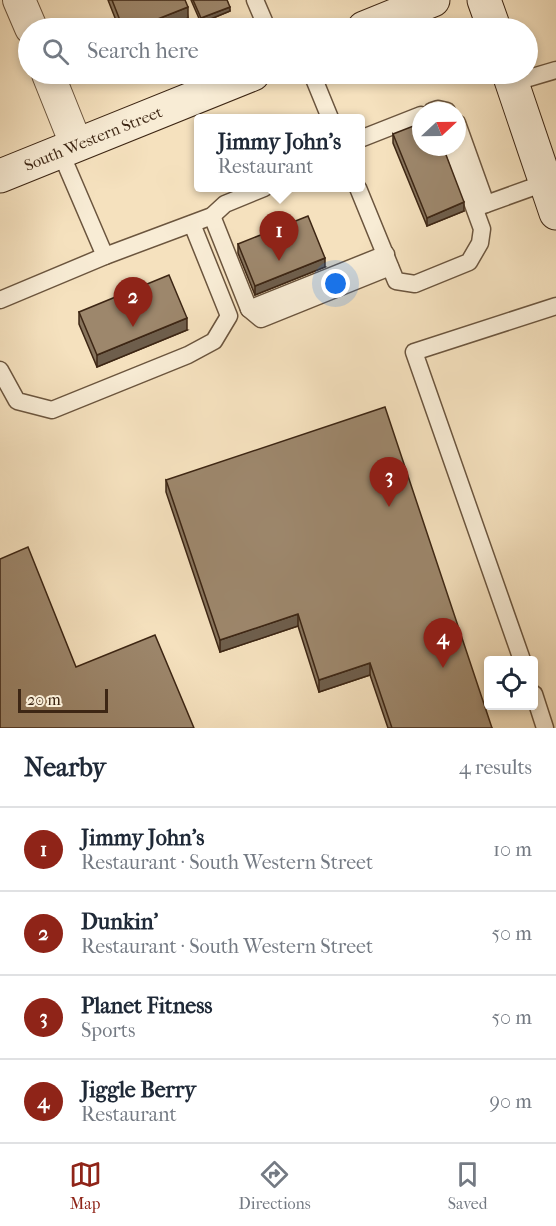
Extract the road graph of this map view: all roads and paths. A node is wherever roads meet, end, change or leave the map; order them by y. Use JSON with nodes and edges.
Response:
{"nodes":[{"id":1,"x":19,"y":0,"type":"edge"},
{"id":2,"x":255,"y":0,"type":"edge"},
{"id":3,"x":434,"y":0,"type":"edge"},
{"id":4,"x":484,"y":0,"type":"edge"},
{"id":5,"x":27,"y":18,"type":"edge"},
{"id":6,"x":263,"y":18,"type":"edge"},
{"id":7,"x":389,"y":18,"type":"edge"},
{"id":8,"x":490,"y":18,"type":"edge"},
{"id":9,"x":556,"y":70,"type":"edge"},
{"id":10,"x":538,"y":73,"type":"edge"},
{"id":11,"x":51,"y":84,"type":"edge"},
{"id":12,"x":228,"y":84,"type":"edge"},
{"id":13,"x":316,"y":84,"type":"edge"},
{"id":14,"x":512,"y":84,"type":"edge"},
{"id":15,"x":328,"y":114,"type":"edge"},
{"id":16,"x":412,"y":119,"type":"edge"},
{"id":17,"x":365,"y":137,"type":"edge"},
{"id":18,"x":68,"y":147,"type":"junction"},
{"id":19,"x":466,"y":154,"type":"edge"},
{"id":20,"x":456,"y":156,"type":"edge"},
{"id":21,"x":0,"y":176,"type":"edge"},
{"id":22,"x":551,"y":180,"type":"edge"},
{"id":23,"x":254,"y":192,"type":"edge"},
{"id":24,"x":360,"y":192,"type":"edge"},
{"id":25,"x":481,"y":206,"type":"junction"},
{"id":26,"x":556,"y":213,"type":"edge"},
{"id":27,"x":212,"y":216,"type":"junction"},
{"id":28,"x":192,"y":224,"type":"junction"},
{"id":29,"x":105,"y":256,"type":"junction"},
{"id":30,"x":390,"y":267,"type":"junction"},
{"id":31,"x":0,"y":300,"type":"edge"},
{"id":32,"x":556,"y":306,"type":"edge"},
{"id":33,"x":0,"y":370,"type":"edge"},
{"id":34,"x":521,"y":656,"type":"edge"},
{"id":35,"x":538,"y":706,"type":"edge"},
{"id":36,"x":545,"y":728,"type":"edge"}],
"edges":[{"from":1,"to":5,"type":"street"},
{"from":2,"to":6,"type":"lane"},
{"from":3,"to":7,"type":"main road"},
{"from":4,"to":8,"type":"main road"},
{"from":9,"to":10,"type":"lane"},
{"from":11,"to":18,"type":"street"},
{"from":12,"to":18,"type":"main road","name":"South Western Street"},
{"from":13,"to":15,"type":"lane"},
{"from":14,"to":22,"type":"main road"},
{"from":16,"to":17,"type":"lane"},
{"from":18,"to":21,"type":"main road","name":"South Western Street"},
{"from":18,"to":29,"type":"lane"},
{"from":19,"to":25,"type":"lane"},
{"from":20,"to":25,"type":"lane"},
{"from":22,"to":25,"type":"lane"},
{"from":22,"to":26,"type":"main road"},
{"from":23,"to":27,"type":"lane"},
{"from":24,"to":30,"type":"lane"},
{"from":25,"to":30,"type":"lane"},
{"from":27,"to":28,"type":"lane"},
{"from":27,"to":30,"type":"lane"},
{"from":28,"to":29,"type":"lane"},
{"from":28,"to":33,"type":"lane"},
{"from":29,"to":31,"type":"lane"},
{"from":32,"to":34,"type":"lane"},
{"from":35,"to":36,"type":"lane"}]}
